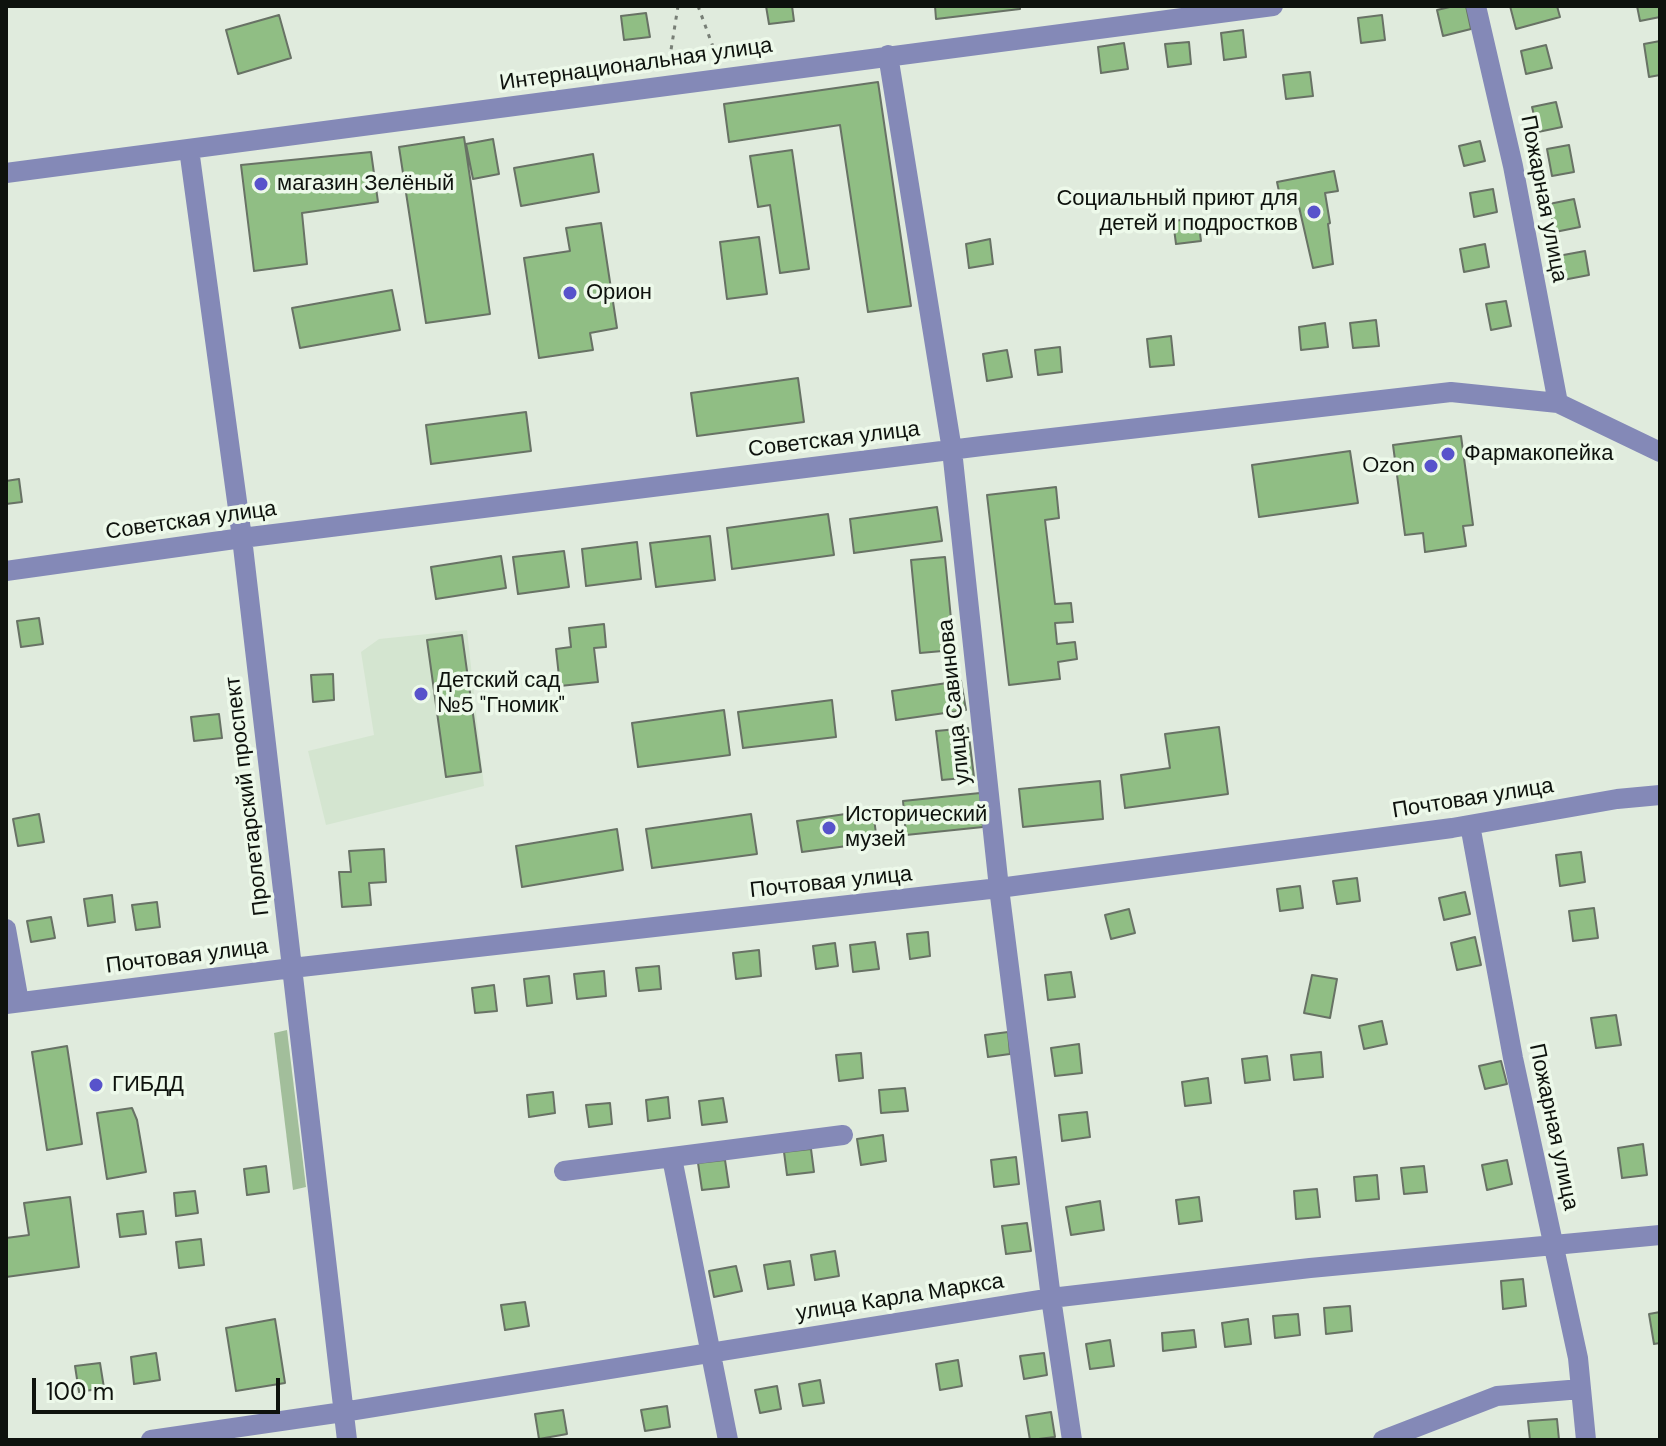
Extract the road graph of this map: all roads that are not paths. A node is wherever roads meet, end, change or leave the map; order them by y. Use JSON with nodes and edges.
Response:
{"nodes":[{"id":1,"x":1273,"y":6,"type":"edge"},
{"id":2,"x":1476,"y":6,"type":"edge"},
{"id":3,"x":888,"y":55,"type":"junction"},
{"id":4,"x":189,"y":149,"type":"junction"},
{"id":5,"x":6,"y":173,"type":"edge"},
{"id":6,"x":1558,"y":403,"type":"junction"},
{"id":7,"x":952,"y":450,"type":"junction"},
{"id":8,"x":1660,"y":452,"type":"edge"},
{"id":9,"x":242,"y":538,"type":"junction"},
{"id":10,"x":6,"y":571,"type":"edge"},
{"id":11,"x":1660,"y":795,"type":"edge"},
{"id":12,"x":1470,"y":825,"type":"junction"},
{"id":13,"x":999,"y":888,"type":"junction"},
{"id":14,"x":6,"y":929,"type":"edge"},
{"id":15,"x":292,"y":968,"type":"junction"},
{"id":16,"x":12,"y":1003,"type":"edge"},
{"id":17,"x":843,"y":1135,"type":"dead end"},
{"id":18,"x":672,"y":1158,"type":"junction"},
{"id":19,"x":564,"y":1171,"type":"dead end"},
{"id":20,"x":1660,"y":1235,"type":"edge"},
{"id":21,"x":1555,"y":1245,"type":"junction"},
{"id":22,"x":1051,"y":1298,"type":"junction"},
{"id":23,"x":712,"y":1353,"type":"junction"},
{"id":24,"x":1581,"y":1389,"type":"junction"},
{"id":25,"x":343,"y":1412,"type":"junction"},
{"id":26,"x":151,"y":1440,"type":"edge"},
{"id":27,"x":347,"y":1440,"type":"edge"},
{"id":28,"x":728,"y":1440,"type":"edge"},
{"id":29,"x":1072,"y":1440,"type":"edge"},
{"id":30,"x":1383,"y":1440,"type":"edge"},
{"id":31,"x":1586,"y":1440,"type":"edge"}],
"edges":[{"from":1,"to":3,"type":"street","name":"Интернациональная улица"},
{"from":2,"to":6,"type":"street","name":"Пожарная улица"},
{"from":3,"to":4,"type":"street","name":"Интернациональная улица"},
{"from":3,"to":7,"type":"street","name":"улица Савинова"},
{"from":4,"to":5,"type":"street","name":"Интернациональная улица"},
{"from":4,"to":9,"type":"street","name":"Пролетарский проспект"},
{"from":6,"to":7,"type":"street","name":"Советская улица"},
{"from":6,"to":8,"type":"street","name":"Советская улица"},
{"from":7,"to":9,"type":"street","name":"Советская улица"},
{"from":7,"to":13,"type":"street","name":"улица Савинова"},
{"from":9,"to":10,"type":"street","name":"Советская улица"},
{"from":9,"to":15,"type":"street","name":"Пролетарский проспект"},
{"from":11,"to":12,"type":"street","name":"Почтовая улица"},
{"from":12,"to":13,"type":"street","name":"Почтовая улица"},
{"from":12,"to":21,"type":"street","name":"Пожарная улица"},
{"from":13,"to":15,"type":"street","name":"Почтовая улица"},
{"from":13,"to":22,"type":"street","name":"улица Савинова"},
{"from":14,"to":16,"type":"street"},
{"from":15,"to":16,"type":"street","name":"Почтовая улица"},
{"from":15,"to":25,"type":"street","name":"Пролетарский проспект"},
{"from":17,"to":18,"type":"street"},
{"from":18,"to":19,"type":"street"},
{"from":18,"to":23,"type":"street"},
{"from":20,"to":21,"type":"street","name":"улица Карла Маркса"},
{"from":21,"to":22,"type":"street","name":"улица Карла Маркса"},
{"from":21,"to":24,"type":"street","name":"Пожарная улица"},
{"from":22,"to":23,"type":"street","name":"улица Карла Маркса"},
{"from":22,"to":29,"type":"street","name":"улица Савинова"},
{"from":23,"to":25,"type":"street","name":"улица Карла Маркса"},
{"from":23,"to":28,"type":"street"},
{"from":24,"to":30,"type":"street"},
{"from":24,"to":31,"type":"street","name":"Пожарная улица"},
{"from":25,"to":26,"type":"street","name":"улица Карла Маркса"},
{"from":25,"to":27,"type":"street","name":"Пролетарский проспект"}]}
